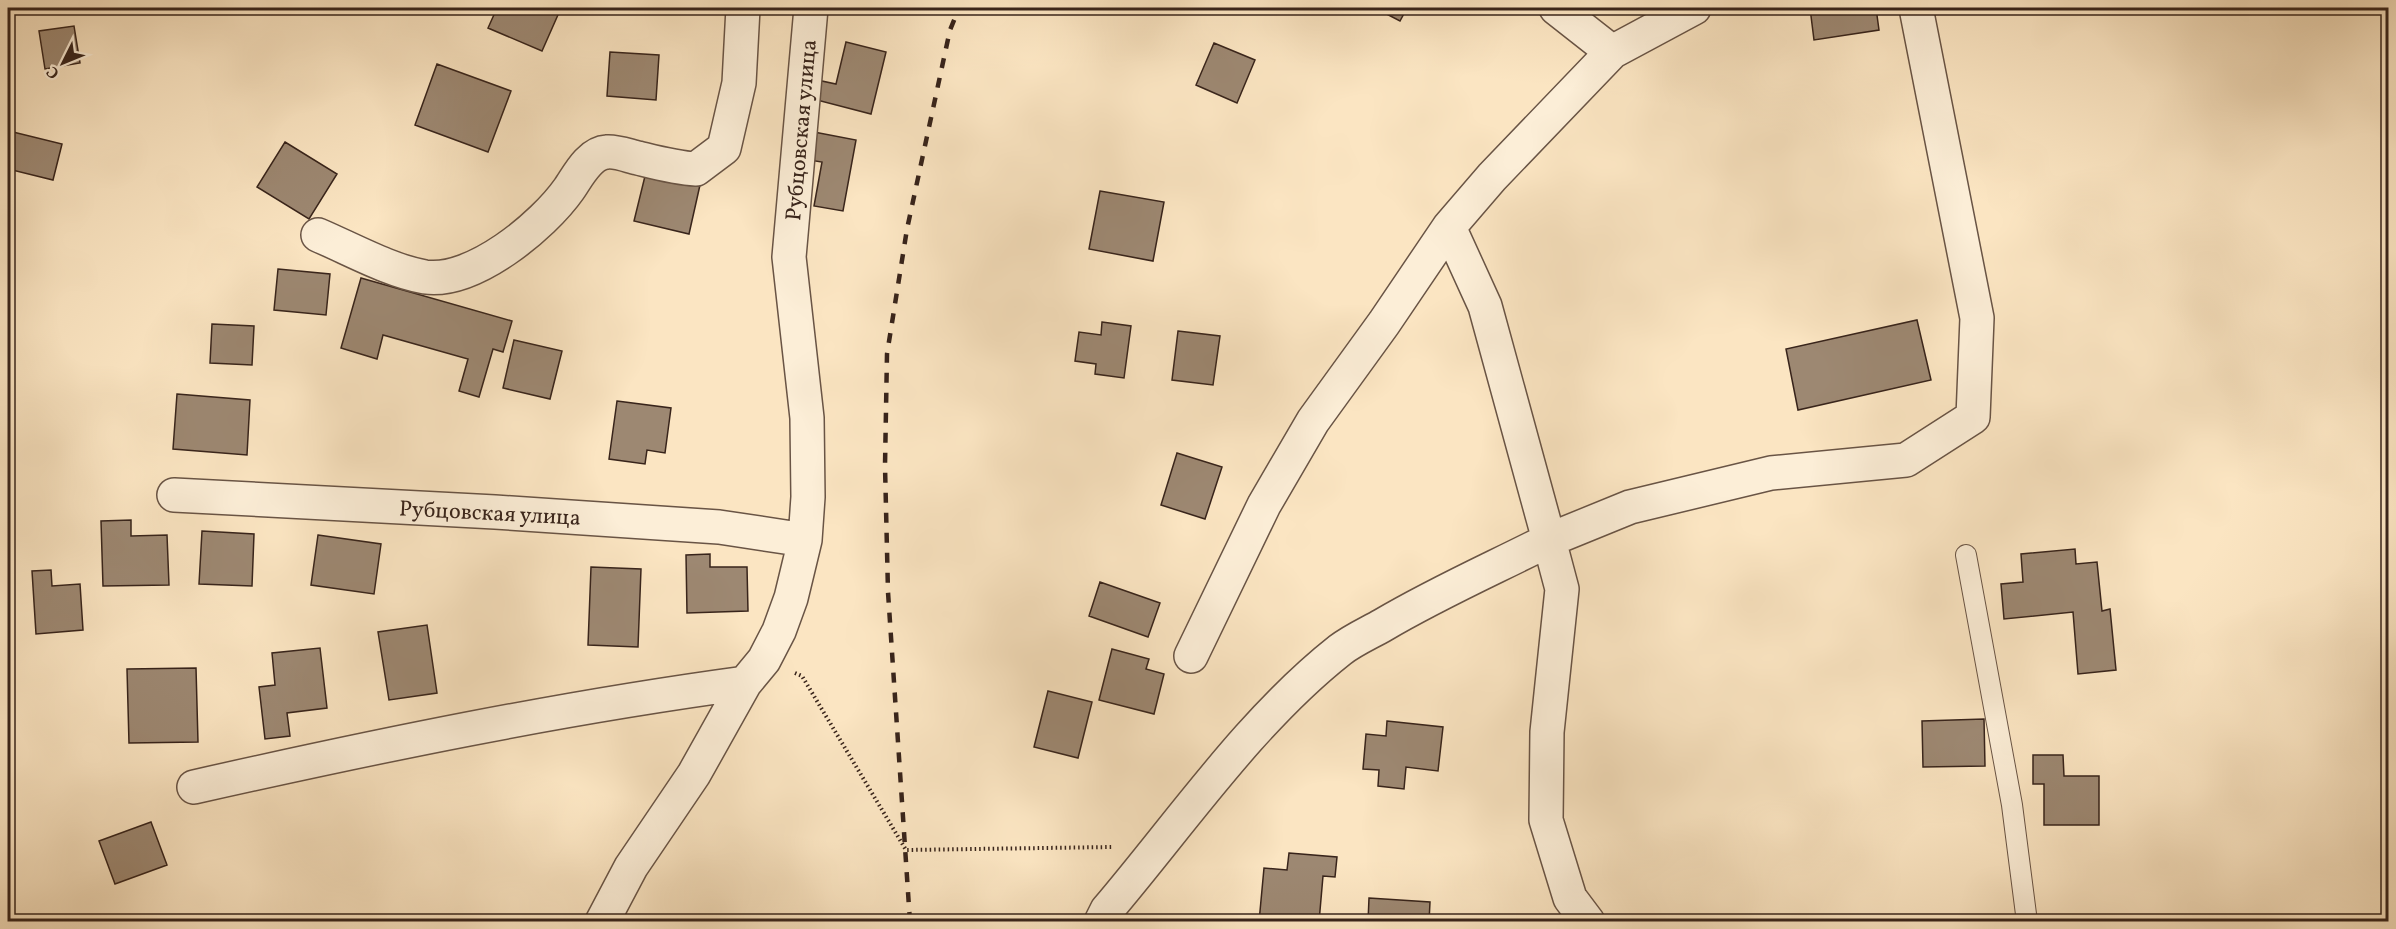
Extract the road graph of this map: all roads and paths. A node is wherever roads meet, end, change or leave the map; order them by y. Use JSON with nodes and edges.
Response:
{"nodes":[{"id":1,"x":743,"y":8,"type":"edge"},
{"id":2,"x":811,"y":8,"type":"edge"},
{"id":3,"x":1556,"y":8,"type":"edge"},
{"id":4,"x":1596,"y":8,"type":"edge"},
{"id":5,"x":1694,"y":8,"type":"edge"},
{"id":6,"x":1916,"y":8,"type":"edge"},
{"id":7,"x":1612,"y":52,"type":"junction"},
{"id":8,"x":1449,"y":227,"type":"junction"},
{"id":9,"x":318,"y":236,"type":"dead end"},
{"id":10,"x":174,"y":495,"type":"dead end"},
{"id":11,"x":805,"y":540,"type":"junction"},
{"id":12,"x":1549,"y":540,"type":"junction"},
{"id":13,"x":1966,"y":555,"type":"dead end"},
{"id":14,"x":1191,"y":656,"type":"dead end"},
{"id":15,"x":754,"y":672,"type":"junction"},
{"id":16,"x":194,"y":787,"type":"dead end"},
{"id":17,"x":1162,"y":846,"type":"junction"},
{"id":18,"x":602,"y":921,"type":"edge"},
{"id":19,"x":1101,"y":921,"type":"edge"},
{"id":20,"x":1588,"y":921,"type":"edge"},
{"id":21,"x":2027,"y":921,"type":"edge"}],
"edges":[{"from":1,"to":9,"type":"street"},
{"from":2,"to":11,"type":"street","name":"Рубцовская улица"},
{"from":3,"to":7,"type":"street"},
{"from":4,"to":7,"type":"street"},
{"from":5,"to":7,"type":"street"},
{"from":6,"to":12,"type":"street"},
{"from":7,"to":8,"type":"street"},
{"from":8,"to":12,"type":"street"},
{"from":8,"to":14,"type":"street"},
{"from":10,"to":11,"type":"street","name":"Рубцовская улица"},
{"from":11,"to":15,"type":"street","name":"Рубцовская улица"},
{"from":12,"to":17,"type":"street"},
{"from":12,"to":20,"type":"street"},
{"from":13,"to":21,"type":"lane"},
{"from":15,"to":16,"type":"street"},
{"from":15,"to":17,"type":"path"},
{"from":15,"to":18,"type":"street","name":"Рубцовская улица"},
{"from":17,"to":19,"type":"street"}]}
